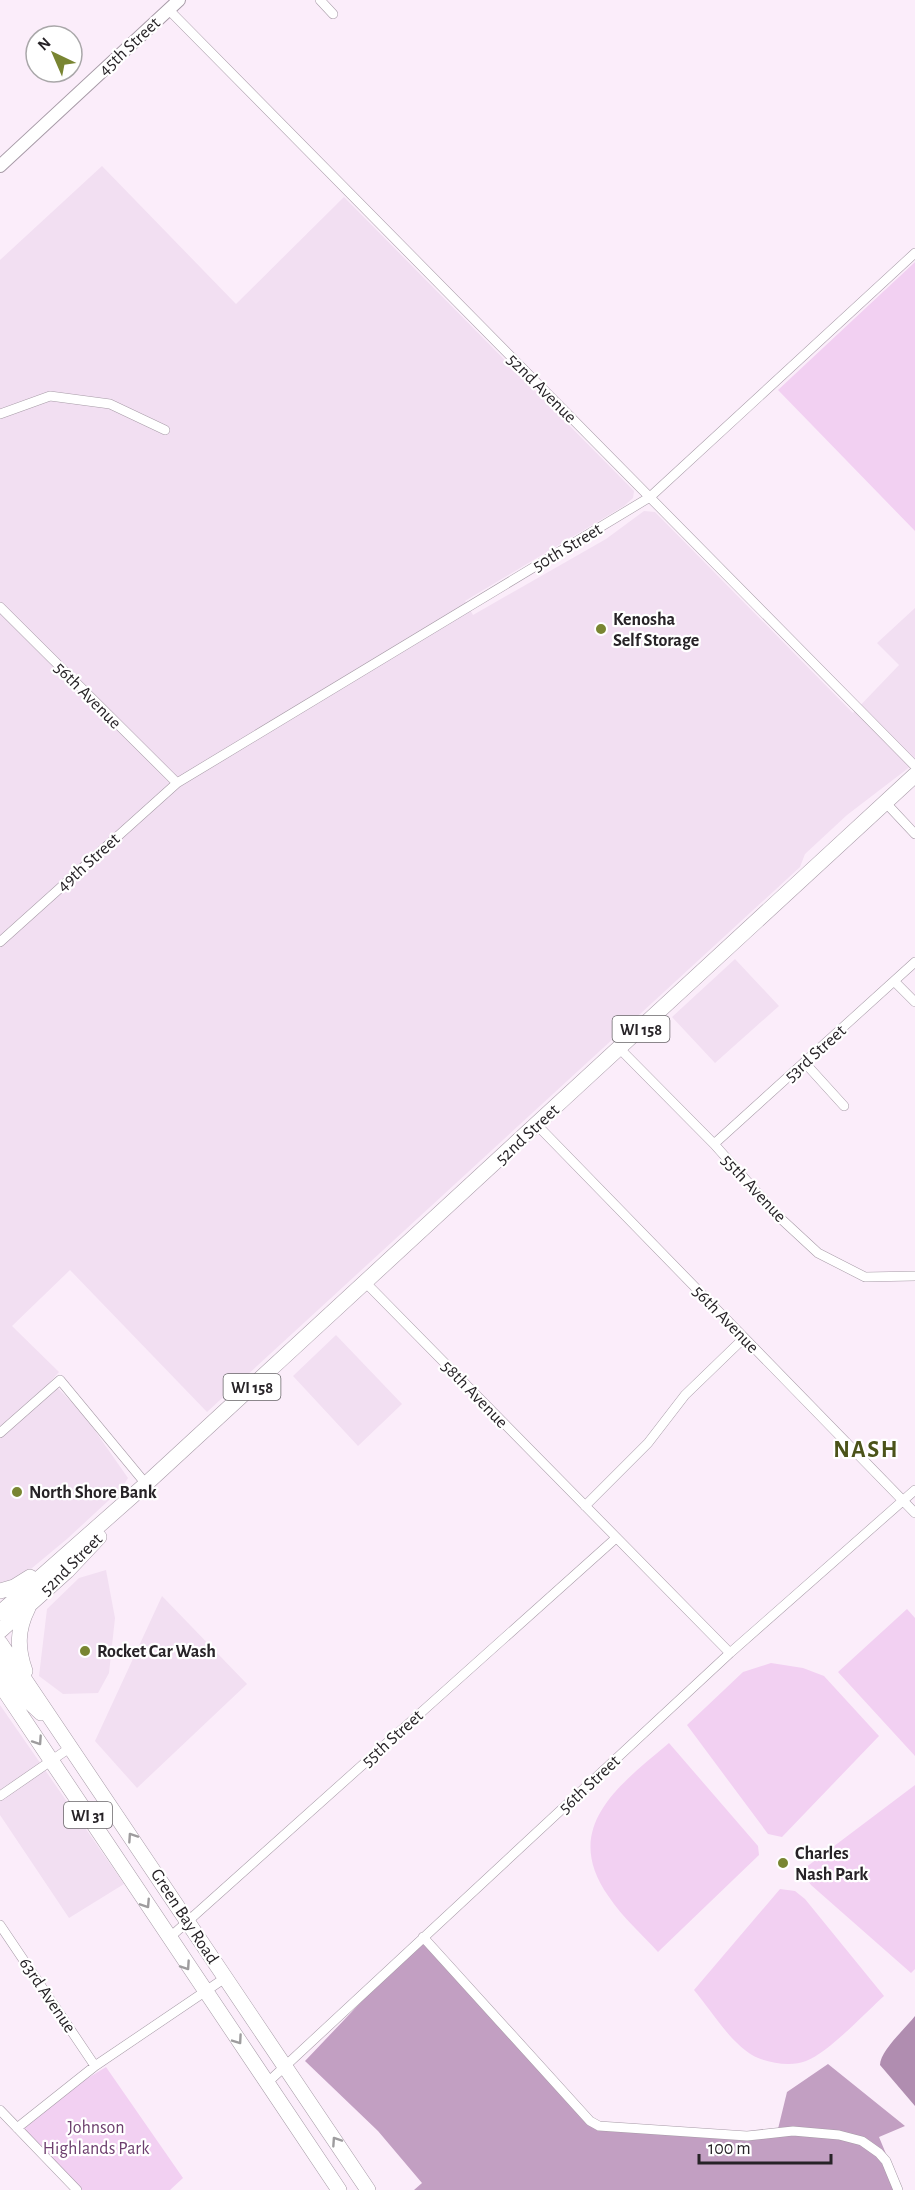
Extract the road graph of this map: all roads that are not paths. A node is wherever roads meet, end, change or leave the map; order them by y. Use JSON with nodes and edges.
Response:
{"nodes":[{"id":1,"x":178,"y":0,"type":"edge"},
{"id":2,"x":320,"y":0,"type":"edge"},
{"id":3,"x":168,"y":9,"type":"junction"},
{"id":4,"x":333,"y":14,"type":"dead end"},
{"id":5,"x":0,"y":166,"type":"edge"},
{"id":6,"x":915,"y":253,"type":"edge"},
{"id":7,"x":0,"y":414,"type":"edge"},
{"id":8,"x":165,"y":430,"type":"dead end"},
{"id":9,"x":650,"y":497,"type":"junction"},
{"id":10,"x":0,"y":607,"type":"edge"},
{"id":11,"x":915,"y":766,"type":"edge"},
{"id":12,"x":915,"y":775,"type":"edge"},
{"id":13,"x":177,"y":783,"type":"junction"},
{"id":14,"x":885,"y":802,"type":"junction"},
{"id":15,"x":915,"y":834,"type":"edge"},
{"id":16,"x":0,"y":942,"type":"edge"},
{"id":17,"x":915,"y":962,"type":"edge"},
{"id":18,"x":894,"y":981,"type":"junction"},
{"id":19,"x":915,"y":1002,"type":"edge"},
{"id":20,"x":620,"y":1049,"type":"junction"},
{"id":21,"x":805,"y":1063,"type":"junction"},
{"id":22,"x":844,"y":1106,"type":"dead end"},
{"id":23,"x":537,"y":1125,"type":"junction"},
{"id":24,"x":714,"y":1144,"type":"junction"},
{"id":25,"x":915,"y":1276,"type":"edge"},
{"id":26,"x":365,"y":1282,"type":"junction"},
{"id":27,"x":744,"y":1338,"type":"junction"},
{"id":28,"x":2,"y":1428,"type":"edge"},
{"id":29,"x":142,"y":1488,"type":"junction"},
{"id":30,"x":915,"y":1490,"type":"edge"},
{"id":31,"x":903,"y":1501,"type":"junction"},
{"id":32,"x":585,"y":1506,"type":"junction"},
{"id":33,"x":915,"y":1513,"type":"edge"},
{"id":34,"x":616,"y":1538,"type":"junction"},
{"id":35,"x":80,"y":1543,"type":"junction"},
{"id":36,"x":0,"y":1591,"type":"edge"},
{"id":37,"x":30,"y":1604,"type":"junction"},
{"id":38,"x":0,"y":1613,"type":"edge"},
{"id":39,"x":0,"y":1631,"type":"edge"},
{"id":40,"x":0,"y":1643,"type":"edge"},
{"id":41,"x":730,"y":1653,"type":"junction"},
{"id":42,"x":0,"y":1664,"type":"edge"},
{"id":43,"x":2,"y":1688,"type":"edge"},
{"id":44,"x":31,"y":1688,"type":"junction"},
{"id":45,"x":57,"y":1727,"type":"junction"},
{"id":46,"x":71,"y":1747,"type":"junction"},
{"id":47,"x":52,"y":1760,"type":"junction"},
{"id":48,"x":0,"y":1796,"type":"edge"},
{"id":49,"x":189,"y":1920,"type":"junction"},
{"id":50,"x":0,"y":1925,"type":"edge"},
{"id":51,"x":423,"y":1937,"type":"junction"},
{"id":52,"x":168,"y":1939,"type":"junction"},
{"id":53,"x":225,"y":1978,"type":"junction"},
{"id":54,"x":204,"y":1992,"type":"junction"},
{"id":55,"x":95,"y":2066,"type":"junction"},
{"id":56,"x":285,"y":2066,"type":"junction"},
{"id":57,"x":267,"y":2083,"type":"junction"},
{"id":58,"x":0,"y":2110,"type":"edge"},
{"id":59,"x":17,"y":2128,"type":"junction"},
{"id":60,"x":77,"y":2190,"type":"edge"},
{"id":61,"x":339,"y":2190,"type":"edge"},
{"id":62,"x":368,"y":2190,"type":"edge"},
{"id":63,"x":898,"y":2190,"type":"edge"}],
"edges":[{"from":1,"to":3,"type":"street","name":"45th Street"},
{"from":2,"to":4,"type":"street"},
{"from":3,"to":5,"type":"street","name":"45th Street"},
{"from":3,"to":9,"type":"street","name":"52nd Avenue"},
{"from":6,"to":9,"type":"street","name":"50th Street"},
{"from":7,"to":8,"type":"street"},
{"from":9,"to":11,"type":"street","name":"52nd Avenue"},
{"from":9,"to":13,"type":"street","name":"50th Street"},
{"from":10,"to":13,"type":"street","name":"56th Avenue"},
{"from":12,"to":14,"type":"main road","name":"52nd Street","number":"WI 158"},
{"from":13,"to":16,"type":"street","name":"49th Street"},
{"from":14,"to":15,"type":"street"},
{"from":14,"to":20,"type":"main road","name":"52nd Street","number":"WI 158"},
{"from":17,"to":18,"type":"street","name":"53rd Street"},
{"from":18,"to":19,"type":"street"},
{"from":18,"to":21,"type":"street","name":"53rd Street"},
{"from":20,"to":23,"type":"main road","name":"52nd Street","number":"WI 158"},
{"from":20,"to":24,"type":"street","name":"55th Avenue"},
{"from":21,"to":22,"type":"street"},
{"from":21,"to":24,"type":"street","name":"53rd Street"},
{"from":23,"to":26,"type":"main road","name":"52nd Street","number":"WI 158"},
{"from":23,"to":27,"type":"street","name":"56th Avenue"},
{"from":24,"to":25,"type":"street","name":"55th Avenue"},
{"from":26,"to":29,"type":"main road","name":"52nd Street","number":"WI 158"},
{"from":26,"to":32,"type":"street","name":"58th Avenue"},
{"from":27,"to":31,"type":"street","name":"56th Avenue"},
{"from":27,"to":32,"type":"street"},
{"from":28,"to":29,"type":"street"},
{"from":29,"to":35,"type":"main road","name":"52nd Street","number":"WI 158"},
{"from":29,"to":37,"type":"main road","name":"52nd Street","number":"WI 158"},
{"from":30,"to":31,"type":"street","name":"56th Street"},
{"from":31,"to":33,"type":"street","name":"56th Avenue"},
{"from":31,"to":41,"type":"street","name":"56th Street"},
{"from":32,"to":34,"type":"street","name":"58th Avenue"},
{"from":34,"to":41,"type":"street","name":"58th Avenue"},
{"from":34,"to":49,"type":"street","name":"55th Street"},
{"from":35,"to":36,"type":"main road"},
{"from":35,"to":38,"type":"main road","name":"52nd Street","number":"WI 158"},
{"from":37,"to":39,"type":"main road","name":"52nd Street","number":"WI 158"},
{"from":37,"to":44,"type":"main road"},
{"from":40,"to":44,"type":"main road","name":"Green Bay Road","number":"WI 31"},
{"from":41,"to":51,"type":"street","name":"56th Street"},
{"from":42,"to":45,"type":"main road"},
{"from":43,"to":47,"type":"main road","name":"Green Bay Road","number":"WI 31","one_way":true},
{"from":44,"to":45,"type":"main road","name":"Green Bay Road","number":"WI 31"},
{"from":45,"to":46,"type":"main road","name":"Green Bay Road","number":"WI 31"},
{"from":46,"to":47,"type":"street"},
{"from":49,"to":46,"type":"main road","name":"Green Bay Road","number":"WI 31","one_way":true},
{"from":47,"to":48,"type":"street"},
{"from":47,"to":52,"type":"main road","name":"Green Bay Road","number":"WI 31","one_way":true},
{"from":49,"to":52,"type":"street","name":"55th Street"},
{"from":49,"to":53,"type":"main road","name":"Green Bay Road","number":"WI 31"},
{"from":50,"to":55,"type":"street","name":"63rd Avenue"},
{"from":51,"to":56,"type":"street","name":"56th Street"},
{"from":51,"to":63,"type":"street"},
{"from":52,"to":54,"type":"main road","name":"Green Bay Road","number":"WI 31","one_way":true},
{"from":53,"to":54,"type":"street"},
{"from":53,"to":56,"type":"main road","name":"Green Bay Road","number":"WI 31"},
{"from":54,"to":55,"type":"street"},
{"from":54,"to":57,"type":"main road","name":"Green Bay Road","number":"WI 31","one_way":true},
{"from":55,"to":59,"type":"street"},
{"from":56,"to":57,"type":"street","name":"56th Street"},
{"from":62,"to":56,"type":"main road","name":"Green Bay Road","number":"WI 31","one_way":true},
{"from":57,"to":61,"type":"main road","name":"Green Bay Road","number":"WI 31"},
{"from":58,"to":59,"type":"street"},
{"from":59,"to":60,"type":"street"}]}
